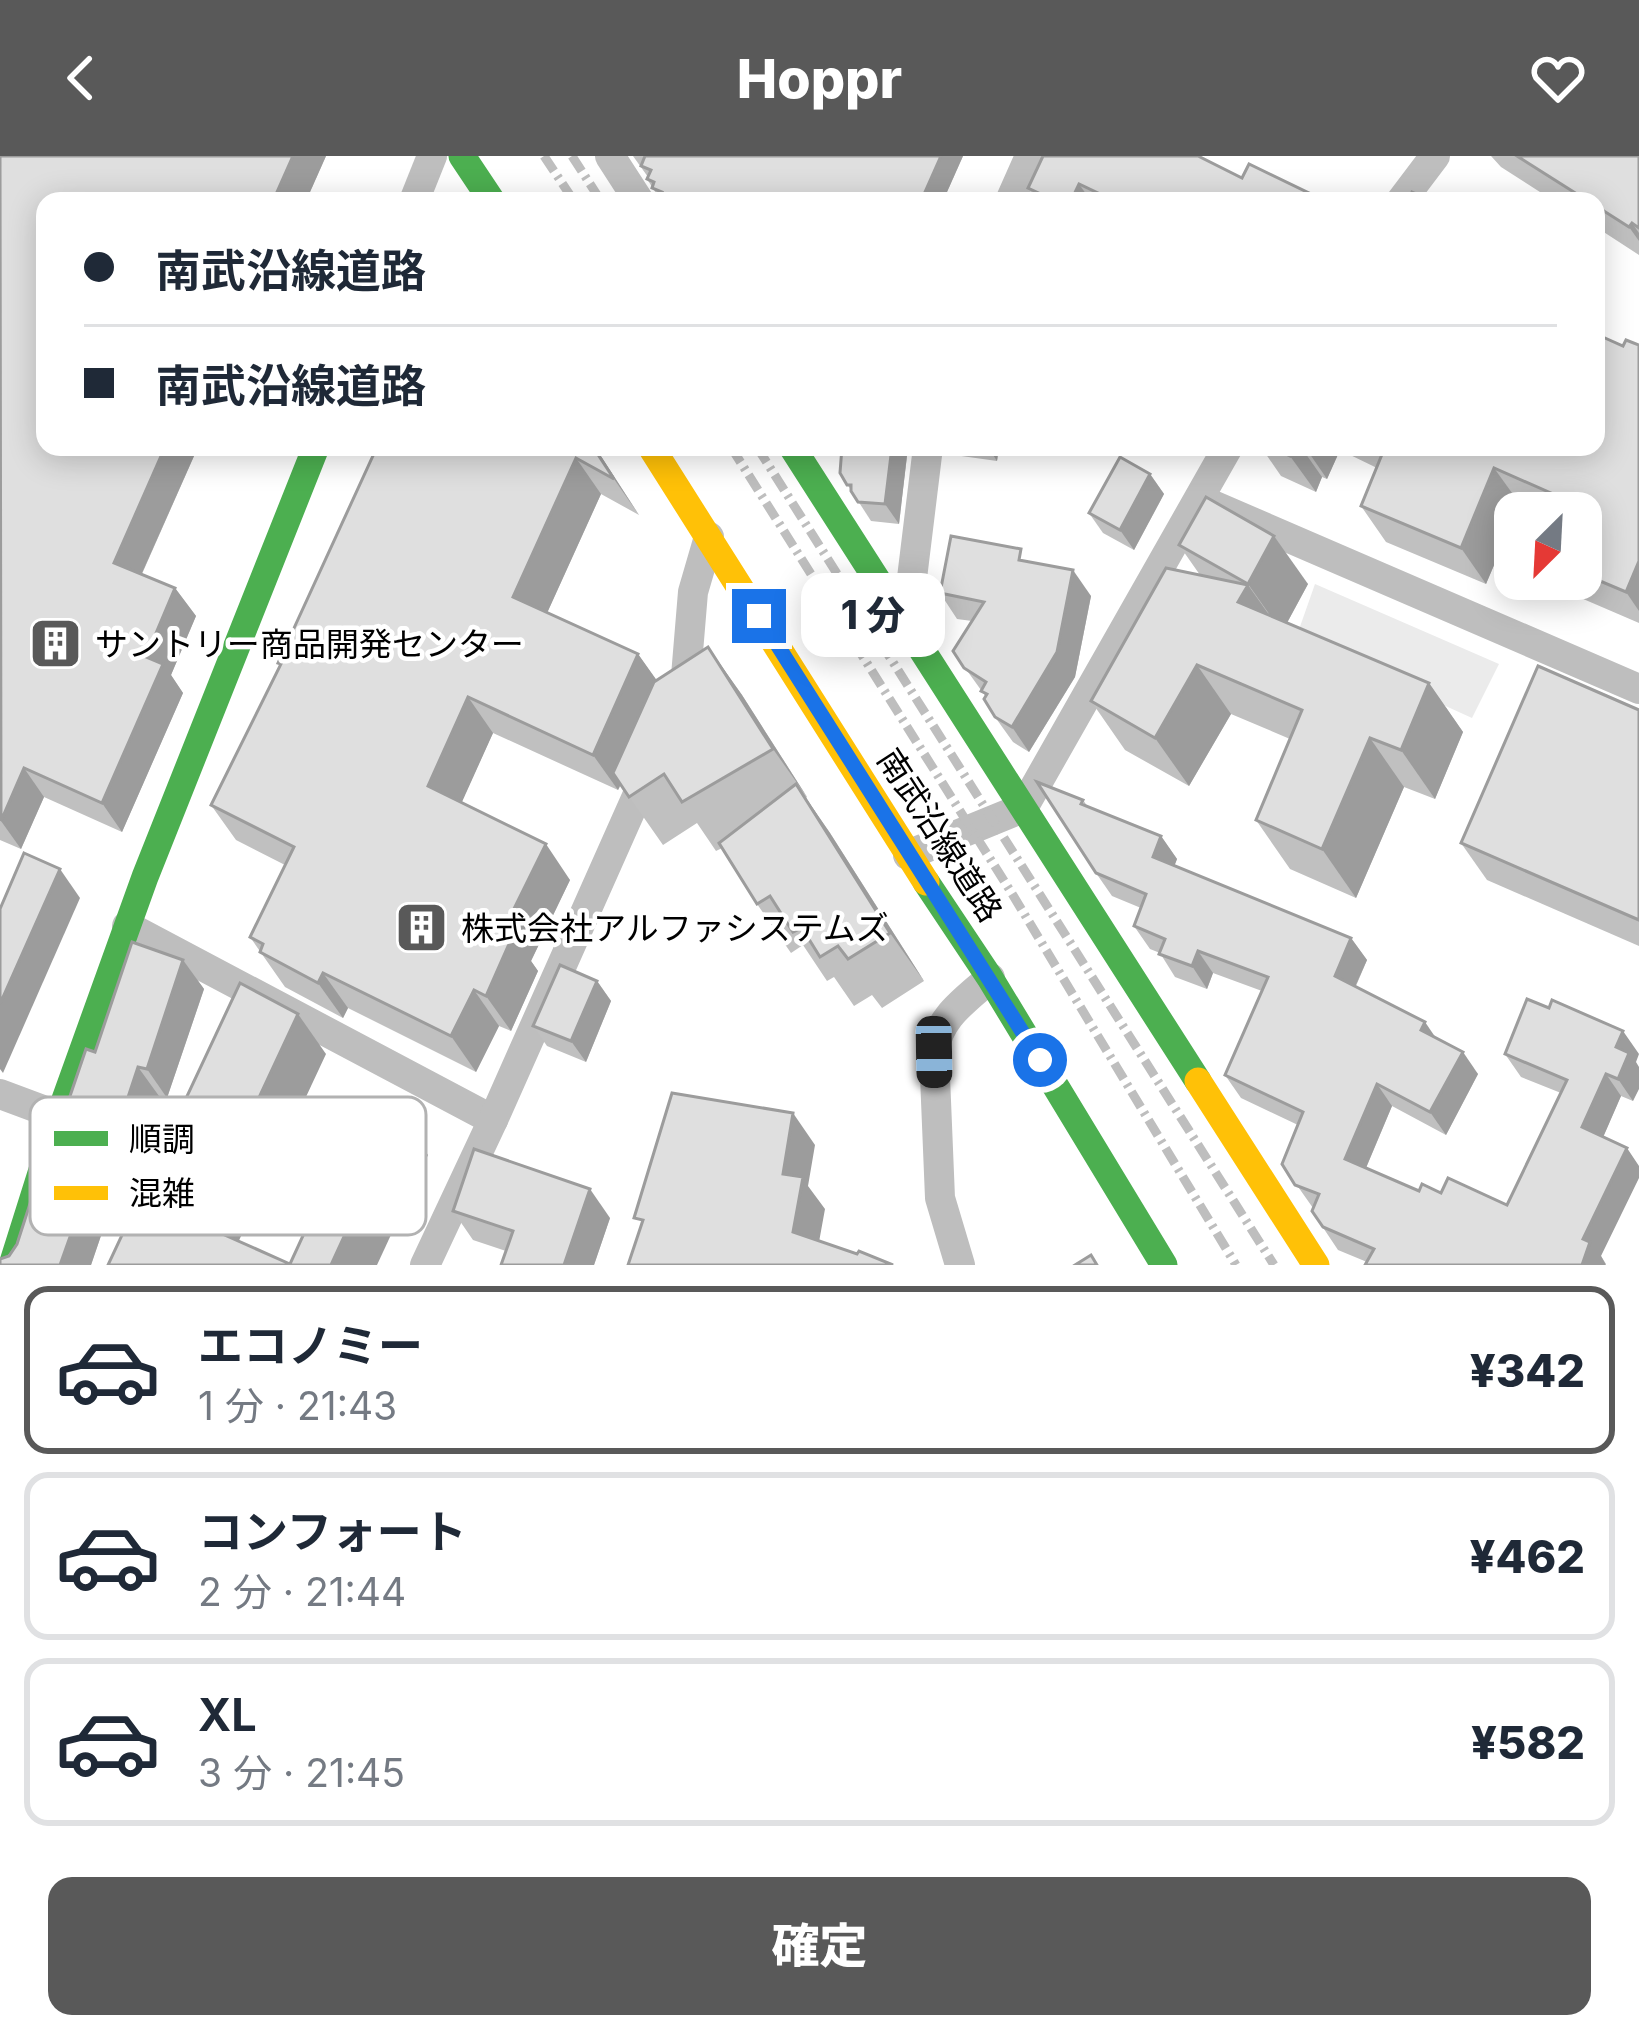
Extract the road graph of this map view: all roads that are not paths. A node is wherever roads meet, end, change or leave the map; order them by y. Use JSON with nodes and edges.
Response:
{"nodes":[{"id":1,"x":432,"y":156,"type":"edge"},
{"id":2,"x":462,"y":156,"type":"edge"},
{"id":3,"x":610,"y":156,"type":"edge"},
{"id":4,"x":1030,"y":156,"type":"edge"},
{"id":5,"x":1436,"y":156,"type":"edge"},
{"id":6,"x":418,"y":192,"type":"edge"},
{"id":7,"x":486,"y":192,"type":"edge"},
{"id":8,"x":633,"y":192,"type":"edge"},
{"id":9,"x":1014,"y":192,"type":"edge"},
{"id":10,"x":1408,"y":192,"type":"edge"},
{"id":11,"x":312,"y":456,"type":"edge"},
{"id":12,"x":657,"y":456,"type":"edge"},
{"id":13,"x":798,"y":456,"type":"edge"},
{"id":14,"x":927,"y":456,"type":"edge"},
{"id":15,"x":1223,"y":456,"type":"edge"},
{"id":16,"x":1197,"y":498,"type":"junction"},
{"id":17,"x":709,"y":537,"type":"junction"},
{"id":18,"x":906,"y":627,"type":"junction"},
{"id":19,"x":1639,"y":689,"type":"edge"},
{"id":20,"x":1024,"y":808,"type":"junction"},
{"id":21,"x":908,"y":855,"type":"junction"},
{"id":22,"x":128,"y":926,"type":"junction"},
{"id":23,"x":990,"y":978,"type":"junction"},
{"id":24,"x":0,"y":1094,"type":"edge"},
{"id":25,"x":66,"y":1097,"type":"edge"},
{"id":26,"x":30,"y":1105,"type":"edge"},
{"id":27,"x":493,"y":1120,"type":"junction"},
{"id":28,"x":30,"y":1206,"type":"edge"},
{"id":29,"x":11,"y":1265,"type":"edge"},
{"id":30,"x":425,"y":1265,"type":"edge"},
{"id":31,"x":960,"y":1265,"type":"edge"},
{"id":32,"x":1164,"y":1265,"type":"edge"},
{"id":33,"x":1316,"y":1265,"type":"edge"}],
"edges":[{"from":1,"to":6,"type":"street"},
{"from":2,"to":7,"type":"street"},
{"from":3,"to":8,"type":"street"},
{"from":4,"to":9,"type":"street"},
{"from":5,"to":10,"type":"street"},
{"from":11,"to":22,"type":"street"},
{"from":12,"to":17,"type":"street","name":"南武沿線道路"},
{"from":13,"to":18,"type":"street"},
{"from":14,"to":18,"type":"street"},
{"from":15,"to":16,"type":"street"},
{"from":16,"to":19,"type":"street"},
{"from":16,"to":20,"type":"street"},
{"from":17,"to":21,"type":"street","name":"南武沿線道路"},
{"from":17,"to":27,"type":"street"},
{"from":18,"to":20,"type":"street"},
{"from":20,"to":21,"type":"street"},
{"from":20,"to":33,"type":"street"},
{"from":21,"to":23,"type":"street","name":"南武沿線道路"},
{"from":22,"to":25,"type":"street"},
{"from":22,"to":27,"type":"street"},
{"from":23,"to":31,"type":"street"},
{"from":23,"to":32,"type":"street","name":"南武沿線道路"},
{"from":24,"to":26,"type":"street"},
{"from":27,"to":30,"type":"street"},
{"from":28,"to":29,"type":"street"}]}
